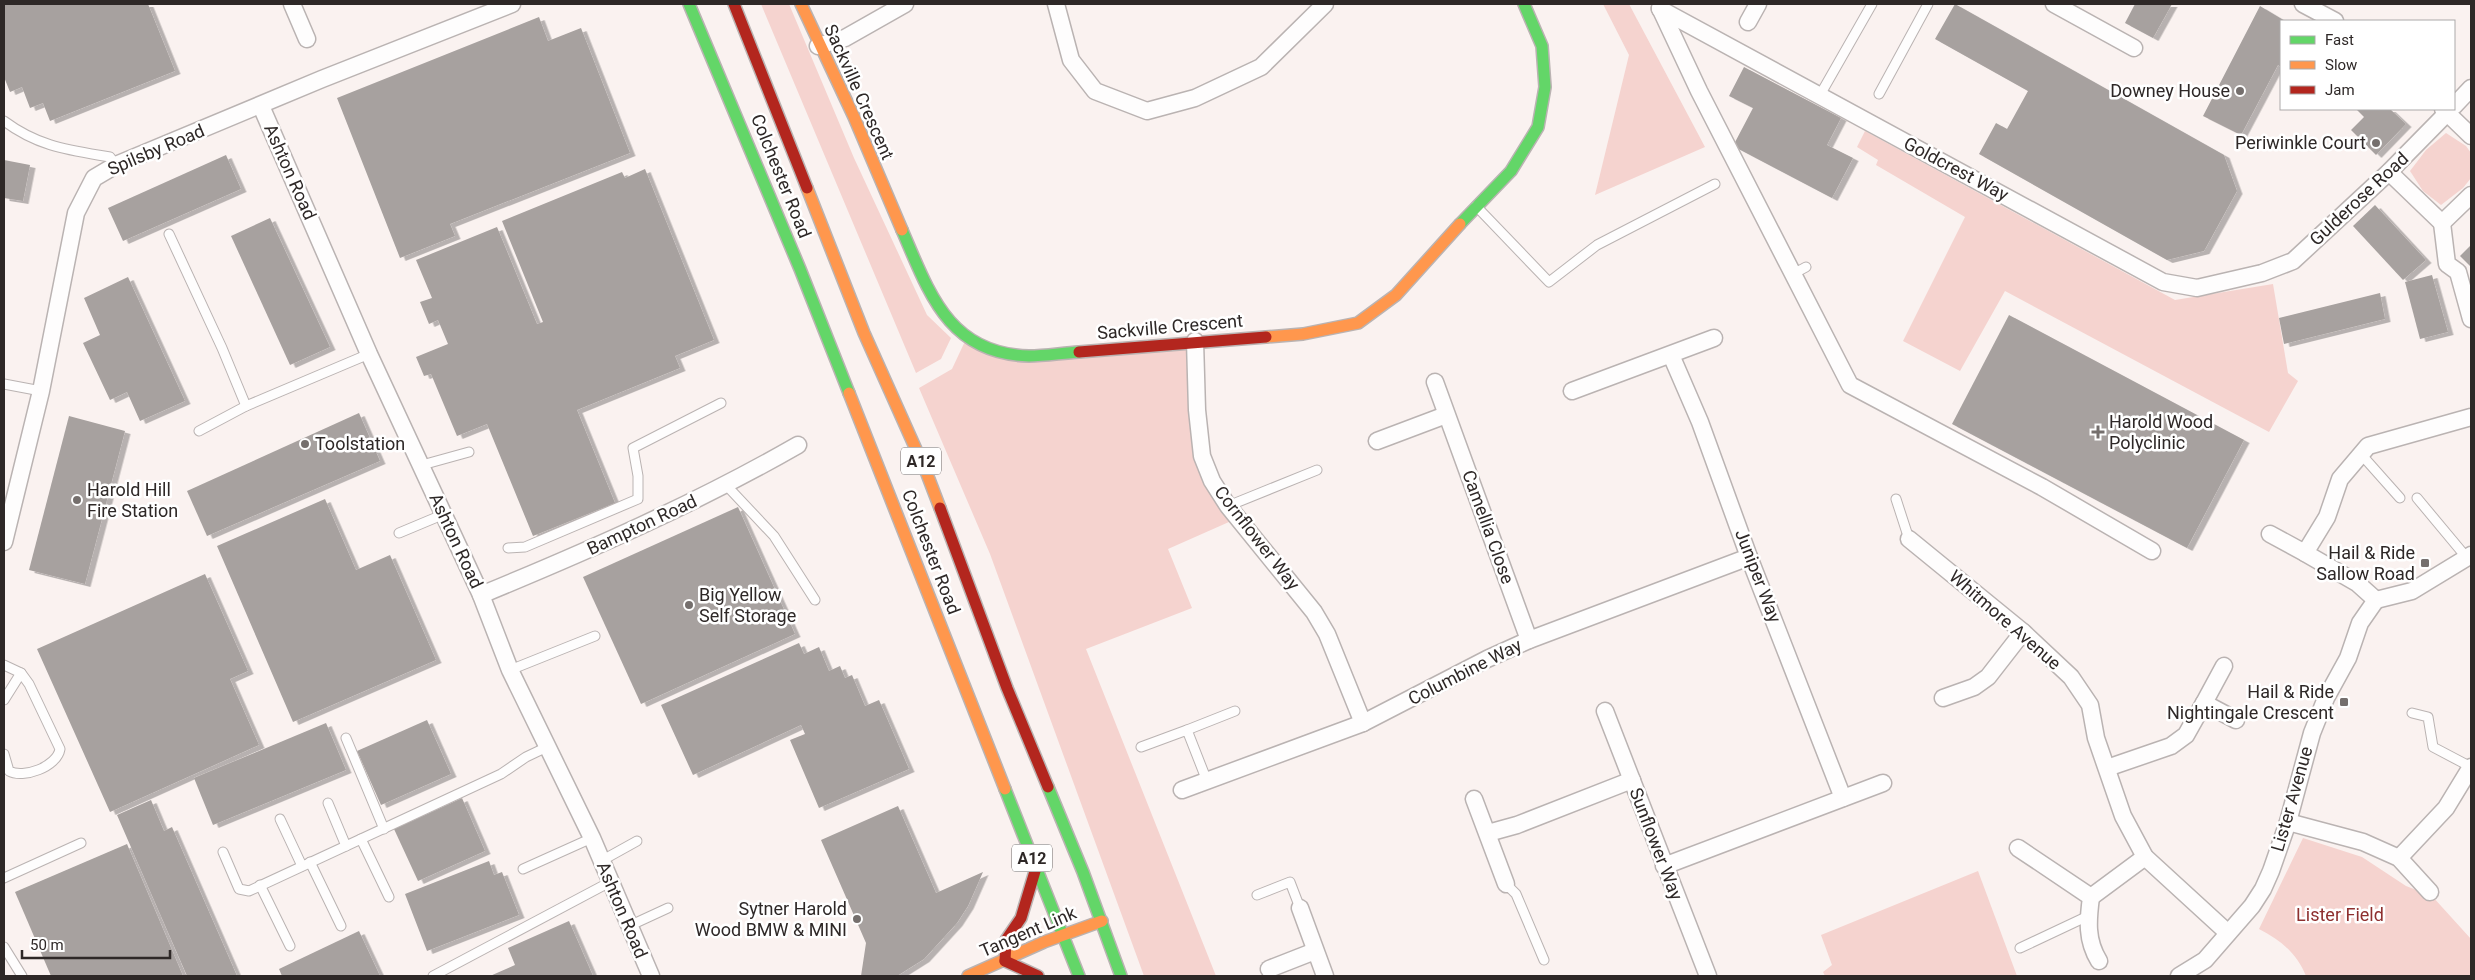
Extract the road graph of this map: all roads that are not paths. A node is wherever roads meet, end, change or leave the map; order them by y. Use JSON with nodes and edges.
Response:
{"nodes":[{"id":1,"x":292,"y":4,"type":"edge"},
{"id":2,"x":512,"y":4,"type":"edge"},
{"id":3,"x":689,"y":4,"type":"edge"},
{"id":4,"x":734,"y":4,"type":"edge"},
{"id":5,"x":801,"y":4,"type":"edge"},
{"id":6,"x":905,"y":4,"type":"edge"},
{"id":7,"x":1056,"y":4,"type":"edge"},
{"id":8,"x":1325,"y":4,"type":"edge"},
{"id":9,"x":1524,"y":4,"type":"edge"},
{"id":10,"x":1758,"y":4,"type":"edge"},
{"id":11,"x":1872,"y":4,"type":"edge"},
{"id":12,"x":1928,"y":4,"type":"edge"},
{"id":13,"x":2054,"y":4,"type":"edge"},
{"id":14,"x":2306,"y":4,"type":"edge"},
{"id":15,"x":1659,"y":6,"type":"edge"},
{"id":16,"x":2333,"y":20,"type":"edge"},
{"id":17,"x":1748,"y":22,"type":"dead end"},
{"id":18,"x":307,"y":39,"type":"dead end"},
{"id":19,"x":818,"y":46,"type":"junction"},
{"id":20,"x":2134,"y":48,"type":"dead end"},
{"id":21,"x":2471,"y":88,"type":"edge"},
{"id":22,"x":1879,"y":94,"type":"dead end"},
{"id":23,"x":1820,"y":95,"type":"junction"},
{"id":24,"x":2455,"y":103,"type":"edge"},
{"id":25,"x":261,"y":106,"type":"junction"},
{"id":26,"x":2448,"y":110,"type":"edge"},
{"id":27,"x":2450,"y":110,"type":"edge"},
{"id":28,"x":4,"y":121,"type":"edge"},
{"id":29,"x":2471,"y":136,"type":"edge"},
{"id":30,"x":116,"y":166,"type":"junction"},
{"id":31,"x":2389,"y":172,"type":"junction"},
{"id":32,"x":1715,"y":184,"type":"dead end"},
{"id":33,"x":2471,"y":195,"type":"edge"},
{"id":34,"x":1476,"y":206,"type":"junction"},
{"id":35,"x":2442,"y":223,"type":"junction"},
{"id":36,"x":169,"y":234,"type":"dead end"},
{"id":37,"x":2262,"y":273,"type":"joint"},
{"id":38,"x":2471,"y":319,"type":"edge"},
{"id":39,"x":1714,"y":338,"type":"dead end"},
{"id":40,"x":1195,"y":341,"type":"junction"},
{"id":41,"x":370,"y":354,"type":"junction"},
{"id":42,"x":1671,"y":354,"type":"junction"},
{"id":43,"x":1435,"y":382,"type":"dead end"},
{"id":44,"x":4,"y":384,"type":"edge"},
{"id":45,"x":41,"y":391,"type":"junction"},
{"id":46,"x":1572,"y":391,"type":"dead end"},
{"id":47,"x":721,"y":403,"type":"dead end"},
{"id":48,"x":246,"y":406,"type":"junction"},
{"id":49,"x":1446,"y":415,"type":"junction"},
{"id":50,"x":2471,"y":418,"type":"edge"},
{"id":51,"x":199,"y":431,"type":"dead end"},
{"id":52,"x":1377,"y":441,"type":"dead end"},
{"id":53,"x":798,"y":446,"type":"dead end"},
{"id":54,"x":469,"y":452,"type":"dead end"},
{"id":55,"x":2360,"y":453,"type":"junction"},
{"id":56,"x":422,"y":465,"type":"junction"},
{"id":57,"x":1317,"y":470,"type":"dead end"},
{"id":58,"x":727,"y":486,"type":"junction"},
{"id":59,"x":2400,"y":498,"type":"dead end"},
{"id":60,"x":2418,"y":498,"type":"dead end"},
{"id":61,"x":1896,"y":499,"type":"dead end"},
{"id":62,"x":1228,"y":506,"type":"junction"},
{"id":63,"x":442,"y":514,"type":"junction"},
{"id":64,"x":399,"y":533,"type":"dead end"},
{"id":65,"x":2270,"y":534,"type":"dead end"},
{"id":66,"x":1909,"y":539,"type":"joint"},
{"id":67,"x":4,"y":542,"type":"edge"},
{"id":68,"x":508,"y":548,"type":"dead end"},
{"id":69,"x":2152,"y":551,"type":"dead end"},
{"id":70,"x":2305,"y":553,"type":"junction"},
{"id":71,"x":1749,"y":557,"type":"junction"},
{"id":72,"x":2469,"y":557,"type":"edge"},
{"id":73,"x":481,"y":595,"type":"junction"},
{"id":74,"x":815,"y":600,"type":"dead end"},
{"id":75,"x":2376,"y":600,"type":"junction"},
{"id":76,"x":2023,"y":632,"type":"junction"},
{"id":77,"x":595,"y":636,"type":"dead end"},
{"id":78,"x":1529,"y":640,"type":"junction"},
{"id":79,"x":4,"y":665,"type":"edge"},
{"id":80,"x":2224,"y":666,"type":"dead end"},
{"id":81,"x":510,"y":670,"type":"junction"},
{"id":82,"x":21,"y":673,"type":"junction"},
{"id":83,"x":1943,"y":698,"type":"dead end"},
{"id":84,"x":4,"y":700,"type":"edge"},
{"id":85,"x":2204,"y":703,"type":"junction"},
{"id":86,"x":1235,"y":711,"type":"dead end"},
{"id":87,"x":1606,"y":712,"type":"dead end"},
{"id":88,"x":2412,"y":713,"type":"dead end"},
{"id":89,"x":2236,"y":720,"type":"dead end"},
{"id":90,"x":1363,"y":723,"type":"junction"},
{"id":91,"x":1187,"y":730,"type":"junction"},
{"id":92,"x":346,"y":738,"type":"dead end"},
{"id":93,"x":547,"y":747,"type":"junction"},
{"id":94,"x":1141,"y":747,"type":"dead end"},
{"id":95,"x":4,"y":754,"type":"edge"},
{"id":96,"x":2107,"y":768,"type":"junction"},
{"id":97,"x":2470,"y":770,"type":"edge"},
{"id":98,"x":1632,"y":780,"type":"junction"},
{"id":99,"x":1207,"y":781,"type":"junction"},
{"id":100,"x":1883,"y":783,"type":"dead end"},
{"id":101,"x":1182,"y":790,"type":"dead end"},
{"id":102,"x":1843,"y":798,"type":"junction"},
{"id":103,"x":1474,"y":799,"type":"dead end"},
{"id":104,"x":328,"y":803,"type":"dead end"},
{"id":105,"x":280,"y":819,"type":"dead end"},
{"id":106,"x":2288,"y":822,"type":"junction"},
{"id":107,"x":384,"y":829,"type":"junction"},
{"id":108,"x":1488,"y":833,"type":"junction"},
{"id":109,"x":592,"y":838,"type":"junction"},
{"id":110,"x":362,"y":839,"type":"junction"},
{"id":111,"x":637,"y":841,"type":"dead end"},
{"id":112,"x":81,"y":842,"type":"dead end"},
{"id":113,"x":346,"y":846,"type":"junction"},
{"id":114,"x":2018,"y":848,"type":"dead end"},
{"id":115,"x":223,"y":852,"type":"dead end"},
{"id":116,"x":2145,"y":857,"type":"junction"},
{"id":117,"x":2399,"y":858,"type":"junction"},
{"id":118,"x":601,"y":861,"type":"junction"},
{"id":119,"x":306,"y":864,"type":"junction"},
{"id":120,"x":1664,"y":866,"type":"junction"},
{"id":121,"x":1036,"y":868,"type":"junction"},
{"id":122,"x":523,"y":869,"type":"dead end"},
{"id":123,"x":4,"y":878,"type":"edge"},
{"id":124,"x":610,"y":882,"type":"junction"},
{"id":125,"x":1506,"y":884,"type":"joint"},
{"id":126,"x":260,"y":885,"type":"junction"},
{"id":127,"x":2430,"y":892,"type":"dead end"},
{"id":128,"x":1256,"y":895,"type":"dead end"},
{"id":129,"x":389,"y":897,"type":"dead end"},
{"id":130,"x":2091,"y":897,"type":"junction"},
{"id":131,"x":668,"y":908,"type":"dead end"},
{"id":132,"x":1300,"y":908,"type":"joint"},
{"id":133,"x":2088,"y":916,"type":"junction"},
{"id":134,"x":1102,"y":920,"type":"junction"},
{"id":135,"x":341,"y":926,"type":"dead end"},
{"id":136,"x":629,"y":926,"type":"junction"},
{"id":137,"x":2228,"y":933,"type":"junction"},
{"id":138,"x":1062,"y":936,"type":"junction"},
{"id":139,"x":290,"y":946,"type":"dead end"},
{"id":140,"x":4,"y":948,"type":"edge"},
{"id":141,"x":2020,"y":948,"type":"dead end"},
{"id":142,"x":1315,"y":951,"type":"junction"},
{"id":143,"x":1544,"y":960,"type":"dead end"},
{"id":144,"x":2098,"y":960,"type":"dead end"},
{"id":145,"x":1005,"y":961,"type":"junction"},
{"id":146,"x":1269,"y":969,"type":"dead end"},
{"id":147,"x":22,"y":976,"type":"edge"},
{"id":148,"x":433,"y":976,"type":"edge"},
{"id":149,"x":651,"y":976,"type":"edge"},
{"id":150,"x":968,"y":976,"type":"edge"},
{"id":151,"x":1038,"y":976,"type":"edge"},
{"id":152,"x":1079,"y":976,"type":"edge"},
{"id":153,"x":1121,"y":976,"type":"edge"},
{"id":154,"x":1325,"y":976,"type":"edge"},
{"id":155,"x":1708,"y":976,"type":"edge"},
{"id":156,"x":2179,"y":976,"type":"edge"}],
"edges":[{"from":1,"to":18,"type":"street"},
{"from":2,"to":25,"type":"street","name":"Spilsby Road"},
{"from":3,"to":121,"type":"main road","name":"Colchester Road","number":"A12"},
{"from":4,"to":134,"type":"main road","name":"Colchester Road","number":"A12"},
{"from":5,"to":19,"type":"main road","name":"Sackville Crescent"},
{"from":6,"to":19,"type":"street"},
{"from":7,"to":8,"type":"street"},
{"from":9,"to":34,"type":"main road","name":"Sackville Crescent"},
{"from":10,"to":17,"type":"street"},
{"from":11,"to":23,"type":"lane"},
{"from":12,"to":22,"type":"lane"},
{"from":13,"to":20,"type":"street"},
{"from":14,"to":16,"type":"street"},
{"from":15,"to":23,"type":"street","name":"Goldcrest Way"},
{"from":15,"to":69,"type":"street"},
{"from":19,"to":40,"type":"main road","name":"Sackville Crescent"},
{"from":21,"to":24,"type":"street","name":"Gulderose Road"},
{"from":23,"to":37,"type":"street","name":"Goldcrest Way"},
{"from":25,"to":30,"type":"street","name":"Spilsby Road"},
{"from":25,"to":41,"type":"street","name":"Ashton Road"},
{"from":26,"to":31,"type":"street","name":"Gulderose Road"},
{"from":27,"to":29,"type":"street"},
{"from":28,"to":30,"type":"lane"},
{"from":30,"to":45,"type":"street","name":"Spilsby Road"},
{"from":31,"to":35,"type":"street"},
{"from":31,"to":37,"type":"street","name":"Gulderose Road"},
{"from":32,"to":34,"type":"lane"},
{"from":33,"to":35,"type":"street"},
{"from":34,"to":40,"type":"main road","name":"Sackville Crescent"},
{"from":35,"to":38,"type":"street"},
{"from":36,"to":48,"type":"lane"},
{"from":39,"to":42,"type":"street"},
{"from":40,"to":62,"type":"street","name":"Cornflower Way"},
{"from":41,"to":48,"type":"lane"},
{"from":41,"to":56,"type":"street","name":"Ashton Road"},
{"from":42,"to":46,"type":"street"},
{"from":42,"to":71,"type":"street","name":"Juniper Way"},
{"from":43,"to":49,"type":"street","name":"Camellia Close"},
{"from":44,"to":45,"type":"lane"},
{"from":45,"to":67,"type":"street","name":"Spilsby Road"},
{"from":47,"to":68,"type":"lane"},
{"from":48,"to":51,"type":"lane"},
{"from":49,"to":52,"type":"street"},
{"from":49,"to":78,"type":"street","name":"Camellia Close"},
{"from":50,"to":55,"type":"street"},
{"from":53,"to":58,"type":"street","name":"Bampton Road"},
{"from":54,"to":56,"type":"lane"},
{"from":55,"to":59,"type":"lane"},
{"from":55,"to":70,"type":"street"},
{"from":56,"to":63,"type":"street","name":"Ashton Road"},
{"from":57,"to":62,"type":"lane"},
{"from":58,"to":73,"type":"street","name":"Bampton Road"},
{"from":58,"to":74,"type":"lane"},
{"from":60,"to":72,"type":"lane"},
{"from":61,"to":66,"type":"lane"},
{"from":62,"to":90,"type":"street","name":"Cornflower Way"},
{"from":63,"to":64,"type":"lane"},
{"from":63,"to":73,"type":"street","name":"Ashton Road"},
{"from":65,"to":70,"type":"street"},
{"from":66,"to":76,"type":"street","name":"Whitmore Avenue"},
{"from":70,"to":75,"type":"street"},
{"from":71,"to":78,"type":"street","name":"Columbine Way"},
{"from":71,"to":102,"type":"street","name":"Juniper Way"},
{"from":72,"to":75,"type":"street"},
{"from":73,"to":81,"type":"street","name":"Ashton Road"},
{"from":75,"to":106,"type":"street","name":"Lister Avenue"},
{"from":76,"to":83,"type":"street"},
{"from":76,"to":96,"type":"street","name":"Whitmore Avenue"},
{"from":77,"to":81,"type":"lane"},
{"from":78,"to":90,"type":"street","name":"Columbine Way"},
{"from":79,"to":82,"type":"lane"},
{"from":80,"to":85,"type":"street"},
{"from":81,"to":93,"type":"street","name":"Ashton Road"},
{"from":82,"to":84,"type":"lane"},
{"from":82,"to":95,"type":"lane"},
{"from":85,"to":89,"type":"street"},
{"from":85,"to":96,"type":"street"},
{"from":86,"to":91,"type":"lane"},
{"from":87,"to":98,"type":"street","name":"Sunflower Way"},
{"from":88,"to":97,"type":"lane"},
{"from":90,"to":99,"type":"street","name":"Columbine Way"},
{"from":91,"to":94,"type":"lane"},
{"from":91,"to":99,"type":"lane"},
{"from":92,"to":107,"type":"lane"},
{"from":93,"to":107,"type":"lane"},
{"from":93,"to":109,"type":"street","name":"Ashton Road"},
{"from":96,"to":116,"type":"street","name":"Whitmore Avenue"},
{"from":97,"to":117,"type":"street"},
{"from":98,"to":108,"type":"street"},
{"from":98,"to":120,"type":"street","name":"Sunflower Way"},
{"from":99,"to":101,"type":"street","name":"Columbine Way"},
{"from":100,"to":102,"type":"street"},
{"from":102,"to":120,"type":"street"},
{"from":103,"to":108,"type":"street"},
{"from":104,"to":113,"type":"lane"},
{"from":105,"to":119,"type":"lane"},
{"from":106,"to":117,"type":"street"},
{"from":106,"to":137,"type":"street","name":"Lister Avenue"},
{"from":107,"to":110,"type":"lane"},
{"from":108,"to":125,"type":"street"},
{"from":109,"to":118,"type":"street","name":"Ashton Road"},
{"from":109,"to":122,"type":"lane"},
{"from":110,"to":113,"type":"lane"},
{"from":110,"to":129,"type":"lane"},
{"from":111,"to":118,"type":"lane"},
{"from":112,"to":123,"type":"lane"},
{"from":113,"to":119,"type":"lane"},
{"from":114,"to":130,"type":"street"},
{"from":115,"to":126,"type":"lane"},
{"from":116,"to":130,"type":"street"},
{"from":116,"to":137,"type":"street","name":"Whitmore Avenue"},
{"from":117,"to":127,"type":"street"},
{"from":118,"to":124,"type":"street","name":"Ashton Road"},
{"from":119,"to":126,"type":"lane"},
{"from":119,"to":135,"type":"lane"},
{"from":120,"to":155,"type":"street","name":"Sunflower Way"},
{"from":121,"to":138,"type":"main road","name":"Colchester Road","number":"A12"},
{"from":121,"to":145,"type":"main road"},
{"from":124,"to":136,"type":"street","name":"Ashton Road"},
{"from":124,"to":148,"type":"lane"},
{"from":125,"to":143,"type":"lane"},
{"from":126,"to":139,"type":"lane"},
{"from":128,"to":132,"type":"lane"},
{"from":130,"to":133,"type":"street"},
{"from":131,"to":136,"type":"lane"},
{"from":132,"to":142,"type":"street"},
{"from":133,"to":141,"type":"lane"},
{"from":133,"to":144,"type":"street"},
{"from":134,"to":138,"type":"main road","name":"Tangent Link"},
{"from":134,"to":153,"type":"main road","name":"Colchester Road","number":"A12"},
{"from":136,"to":149,"type":"street","name":"Ashton Road"},
{"from":137,"to":156,"type":"street","name":"Lister Avenue"},
{"from":138,"to":145,"type":"main road","name":"Tangent Link"},
{"from":138,"to":152,"type":"main road","name":"Colchester Road","number":"A12"},
{"from":140,"to":147,"type":"lane"},
{"from":142,"to":146,"type":"street"},
{"from":142,"to":154,"type":"street"},
{"from":145,"to":150,"type":"main road","name":"Tangent Link"},
{"from":145,"to":151,"type":"main road"}]}
